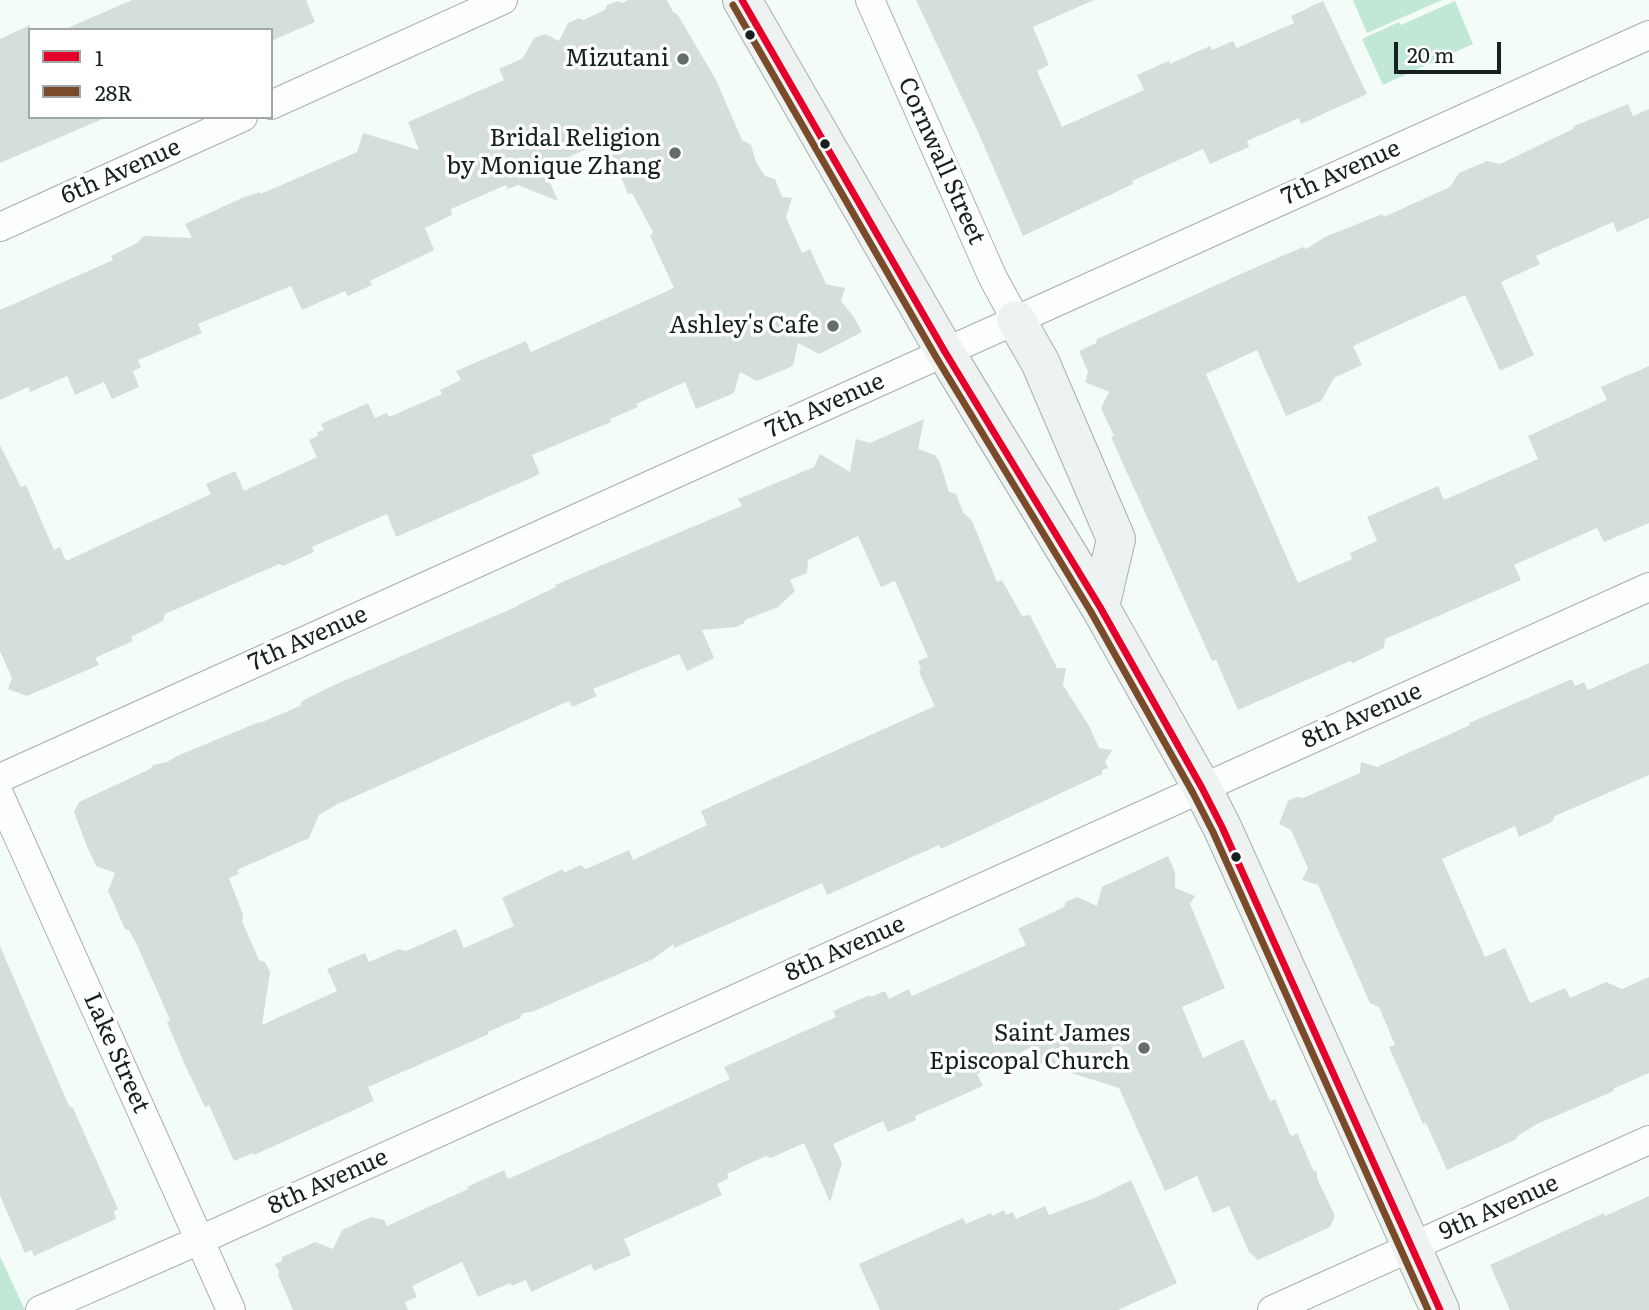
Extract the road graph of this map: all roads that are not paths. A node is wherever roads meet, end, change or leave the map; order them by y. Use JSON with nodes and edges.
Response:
{"nodes":[{"id":1,"x":503,"y":0,"type":"edge"},
{"id":2,"x":742,"y":0,"type":"edge"},
{"id":3,"x":870,"y":0,"type":"edge"},
{"id":4,"x":1649,"y":34,"type":"edge"},
{"id":5,"x":273,"y":103,"type":"edge"},
{"id":6,"x":239,"y":119,"type":"edge"},
{"id":7,"x":0,"y":227,"type":"edge"},
{"id":8,"x":1016,"y":320,"type":"junction"},
{"id":9,"x":945,"y":352,"type":"junction"},
{"id":10,"x":1649,"y":587,"type":"edge"},
{"id":11,"x":1100,"y":607,"type":"junction"},
{"id":12,"x":0,"y":778,"type":"edge"},
{"id":13,"x":1202,"y":788,"type":"junction"},
{"id":14,"x":0,"y":796,"type":"edge"},
{"id":15,"x":1649,"y":1140,"type":"edge"},
{"id":16,"x":200,"y":1240,"type":"junction"},
{"id":17,"x":1412,"y":1247,"type":"junction"},
{"id":18,"x":40,"y":1310,"type":"edge"},
{"id":19,"x":231,"y":1310,"type":"edge"},
{"id":20,"x":1272,"y":1310,"type":"edge"},
{"id":21,"x":1440,"y":1310,"type":"edge"}],
"edges":[{"from":1,"to":5,"type":"street"},
{"from":2,"to":9,"type":"main road"},
{"from":3,"to":8,"type":"street","name":"Cornwall Street"},
{"from":4,"to":8,"type":"street","name":"7th Avenue"},
{"from":6,"to":7,"type":"street","name":"6th Avenue"},
{"from":8,"to":9,"type":"street","name":"7th Avenue"},
{"from":8,"to":11,"type":"main road"},
{"from":9,"to":11,"type":"main road"},
{"from":9,"to":12,"type":"street","name":"7th Avenue"},
{"from":10,"to":13,"type":"street","name":"8th Avenue"},
{"from":11,"to":13,"type":"main road"},
{"from":13,"to":16,"type":"street","name":"8th Avenue"},
{"from":13,"to":17,"type":"main road"},
{"from":14,"to":16,"type":"street","name":"Lake Street"},
{"from":15,"to":17,"type":"street","name":"9th Avenue"},
{"from":16,"to":18,"type":"street","name":"8th Avenue"},
{"from":16,"to":19,"type":"street","name":"Lake Street"},
{"from":17,"to":20,"type":"street","name":"9th Avenue"},
{"from":17,"to":21,"type":"main road"}]}
